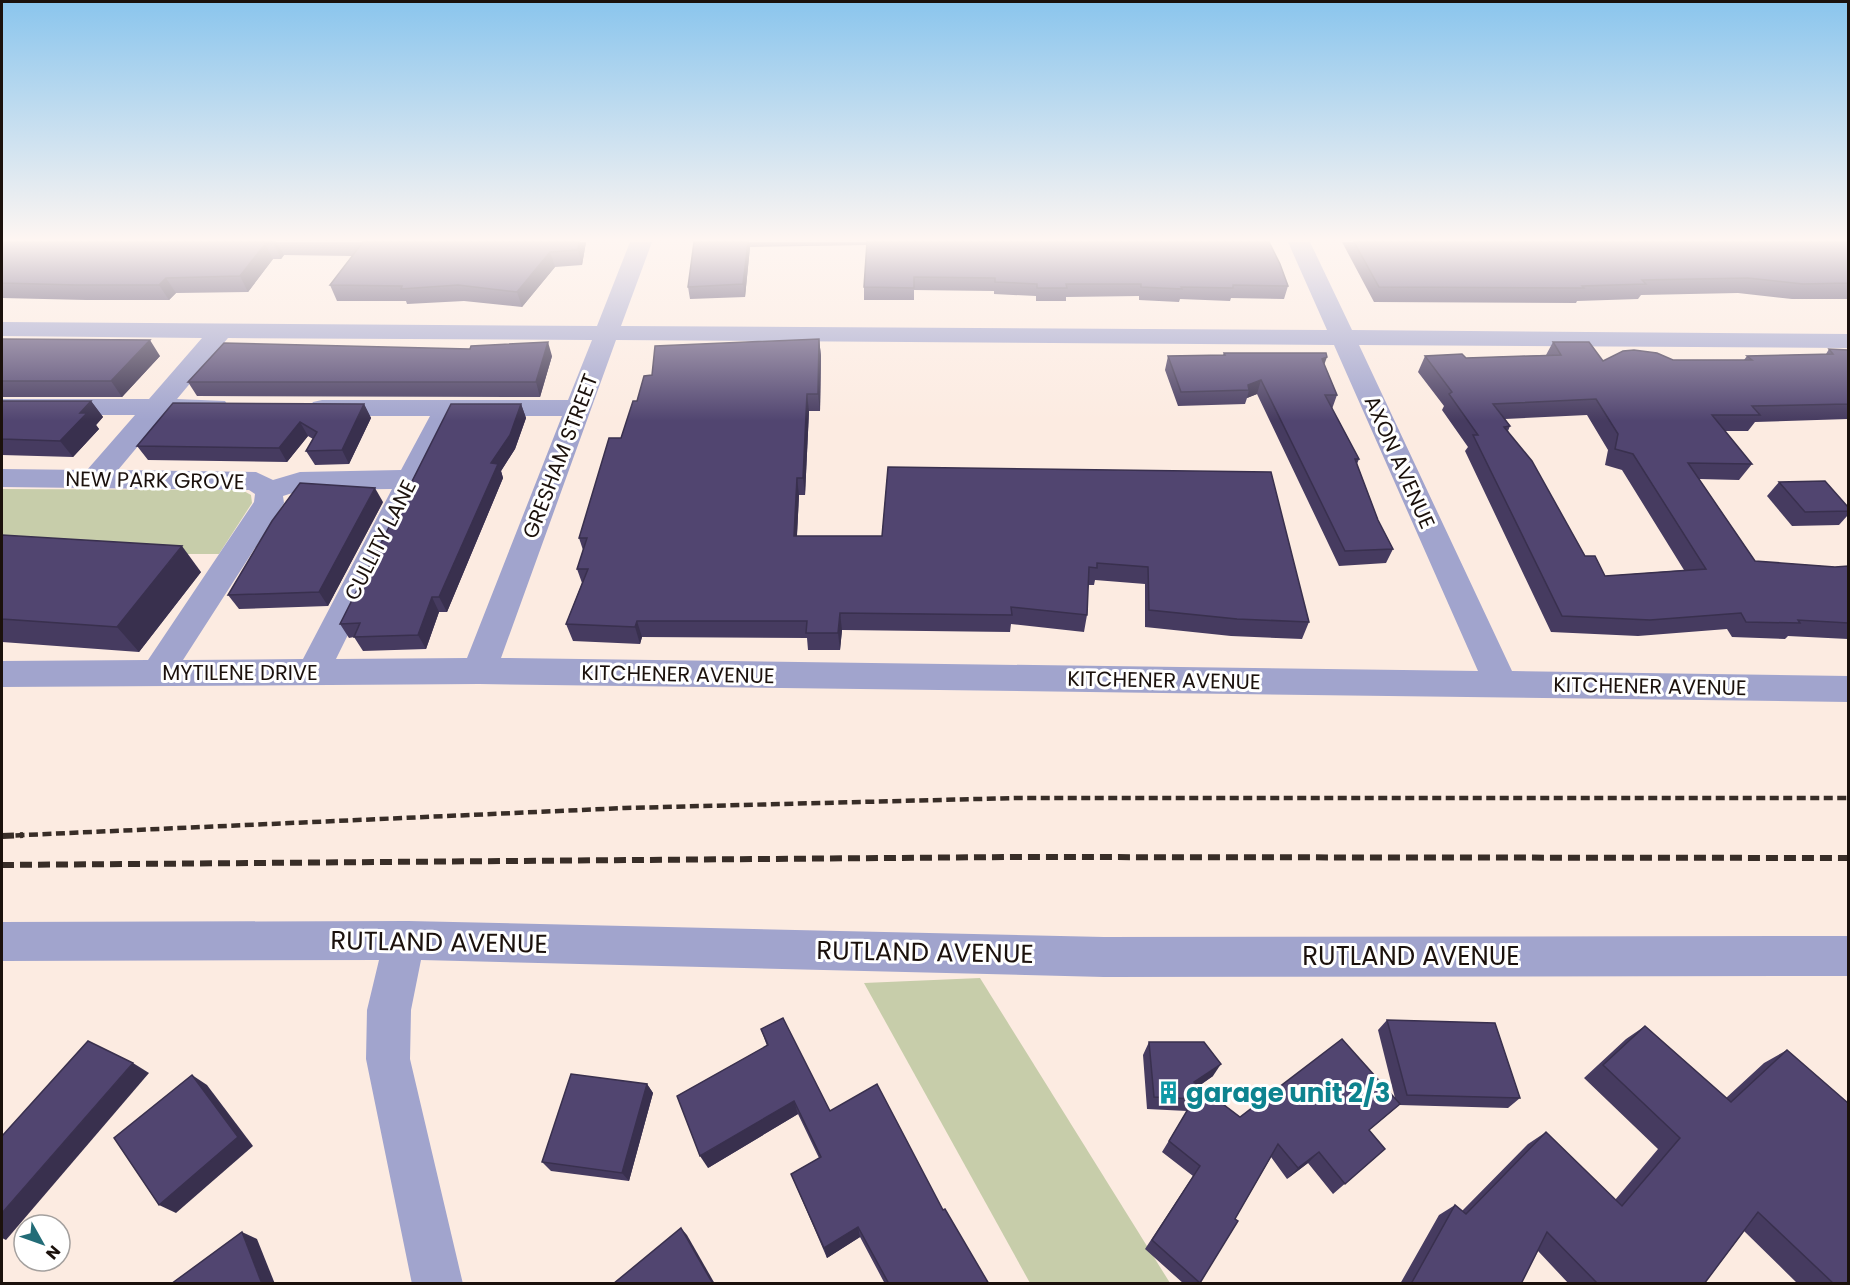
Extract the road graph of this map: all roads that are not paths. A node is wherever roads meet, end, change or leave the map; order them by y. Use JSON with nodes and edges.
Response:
{"nodes":[{"id":1,"x":618,"y":302,"type":"edge"},
{"id":2,"x":1327,"y":302,"type":"edge"},
{"id":3,"x":2,"y":329,"type":"edge"},
{"id":4,"x":222,"y":330,"type":"junction"},
{"id":5,"x":606,"y":333,"type":"junction"},
{"id":6,"x":1343,"y":337,"type":"junction"},
{"id":7,"x":1848,"y":340,"type":"edge"},
{"id":8,"x":2,"y":407,"type":"edge"},
{"id":9,"x":156,"y":407,"type":"junction"},
{"id":10,"x":237,"y":407,"type":"edge"},
{"id":11,"x":296,"y":408,"type":"edge"},
{"id":12,"x":447,"y":408,"type":"junction"},
{"id":13,"x":578,"y":408,"type":"junction"},
{"id":14,"x":2,"y":478,"type":"edge"},
{"id":15,"x":96,"y":478,"type":"junction"},
{"id":16,"x":411,"y":479,"type":"junction"},
{"id":17,"x":269,"y":491,"type":"junction"},
{"id":18,"x":479,"y":671,"type":"junction"},
{"id":19,"x":313,"y":672,"type":"junction"},
{"id":20,"x":157,"y":673,"type":"junction"},
{"id":21,"x":2,"y":674,"type":"edge"},
{"id":22,"x":1501,"y":684,"type":"junction"},
{"id":23,"x":1848,"y":689,"type":"edge"},
{"id":24,"x":408,"y":940,"type":"junction"},
{"id":25,"x":2,"y":942,"type":"edge"},
{"id":26,"x":1848,"y":956,"type":"edge"},
{"id":27,"x":438,"y":1284,"type":"edge"}],
"edges":[{"from":1,"to":5,"type":"street","name":"GRESHAM STREET"},
{"from":2,"to":6,"type":"street","name":"AXON AVENUE"},
{"from":3,"to":4,"type":"street"},
{"from":4,"to":5,"type":"street"},
{"from":4,"to":9,"type":"street"},
{"from":5,"to":6,"type":"street"},
{"from":5,"to":13,"type":"street","name":"GRESHAM STREET"},
{"from":6,"to":7,"type":"street"},
{"from":6,"to":22,"type":"street","name":"AXON AVENUE"},
{"from":8,"to":9,"type":"street"},
{"from":9,"to":10,"type":"street"},
{"from":9,"to":15,"type":"street"},
{"from":11,"to":12,"type":"street"},
{"from":12,"to":13,"type":"street"},
{"from":12,"to":16,"type":"street","name":"CULLITY LANE"},
{"from":13,"to":18,"type":"street","name":"GRESHAM STREET"},
{"from":14,"to":15,"type":"street","name":"NEW PARK GROVE"},
{"from":15,"to":17,"type":"street","name":"NEW PARK GROVE"},
{"from":16,"to":17,"type":"street","name":"NEW PARK GROVE"},
{"from":16,"to":19,"type":"street","name":"CULLITY LANE"},
{"from":17,"to":20,"type":"street"},
{"from":18,"to":19,"type":"street","name":"MYTILENE DRIVE"},
{"from":18,"to":22,"type":"street","name":"KITCHENER AVENUE"},
{"from":19,"to":20,"type":"street","name":"MYTILENE DRIVE"},
{"from":20,"to":21,"type":"street","name":"MYTILENE DRIVE"},
{"from":22,"to":23,"type":"street","name":"KITCHENER AVENUE"},
{"from":24,"to":25,"type":"street","name":"RUTLAND AVENUE"},
{"from":24,"to":26,"type":"street","name":"RUTLAND AVENUE"},
{"from":24,"to":27,"type":"street"}]}
